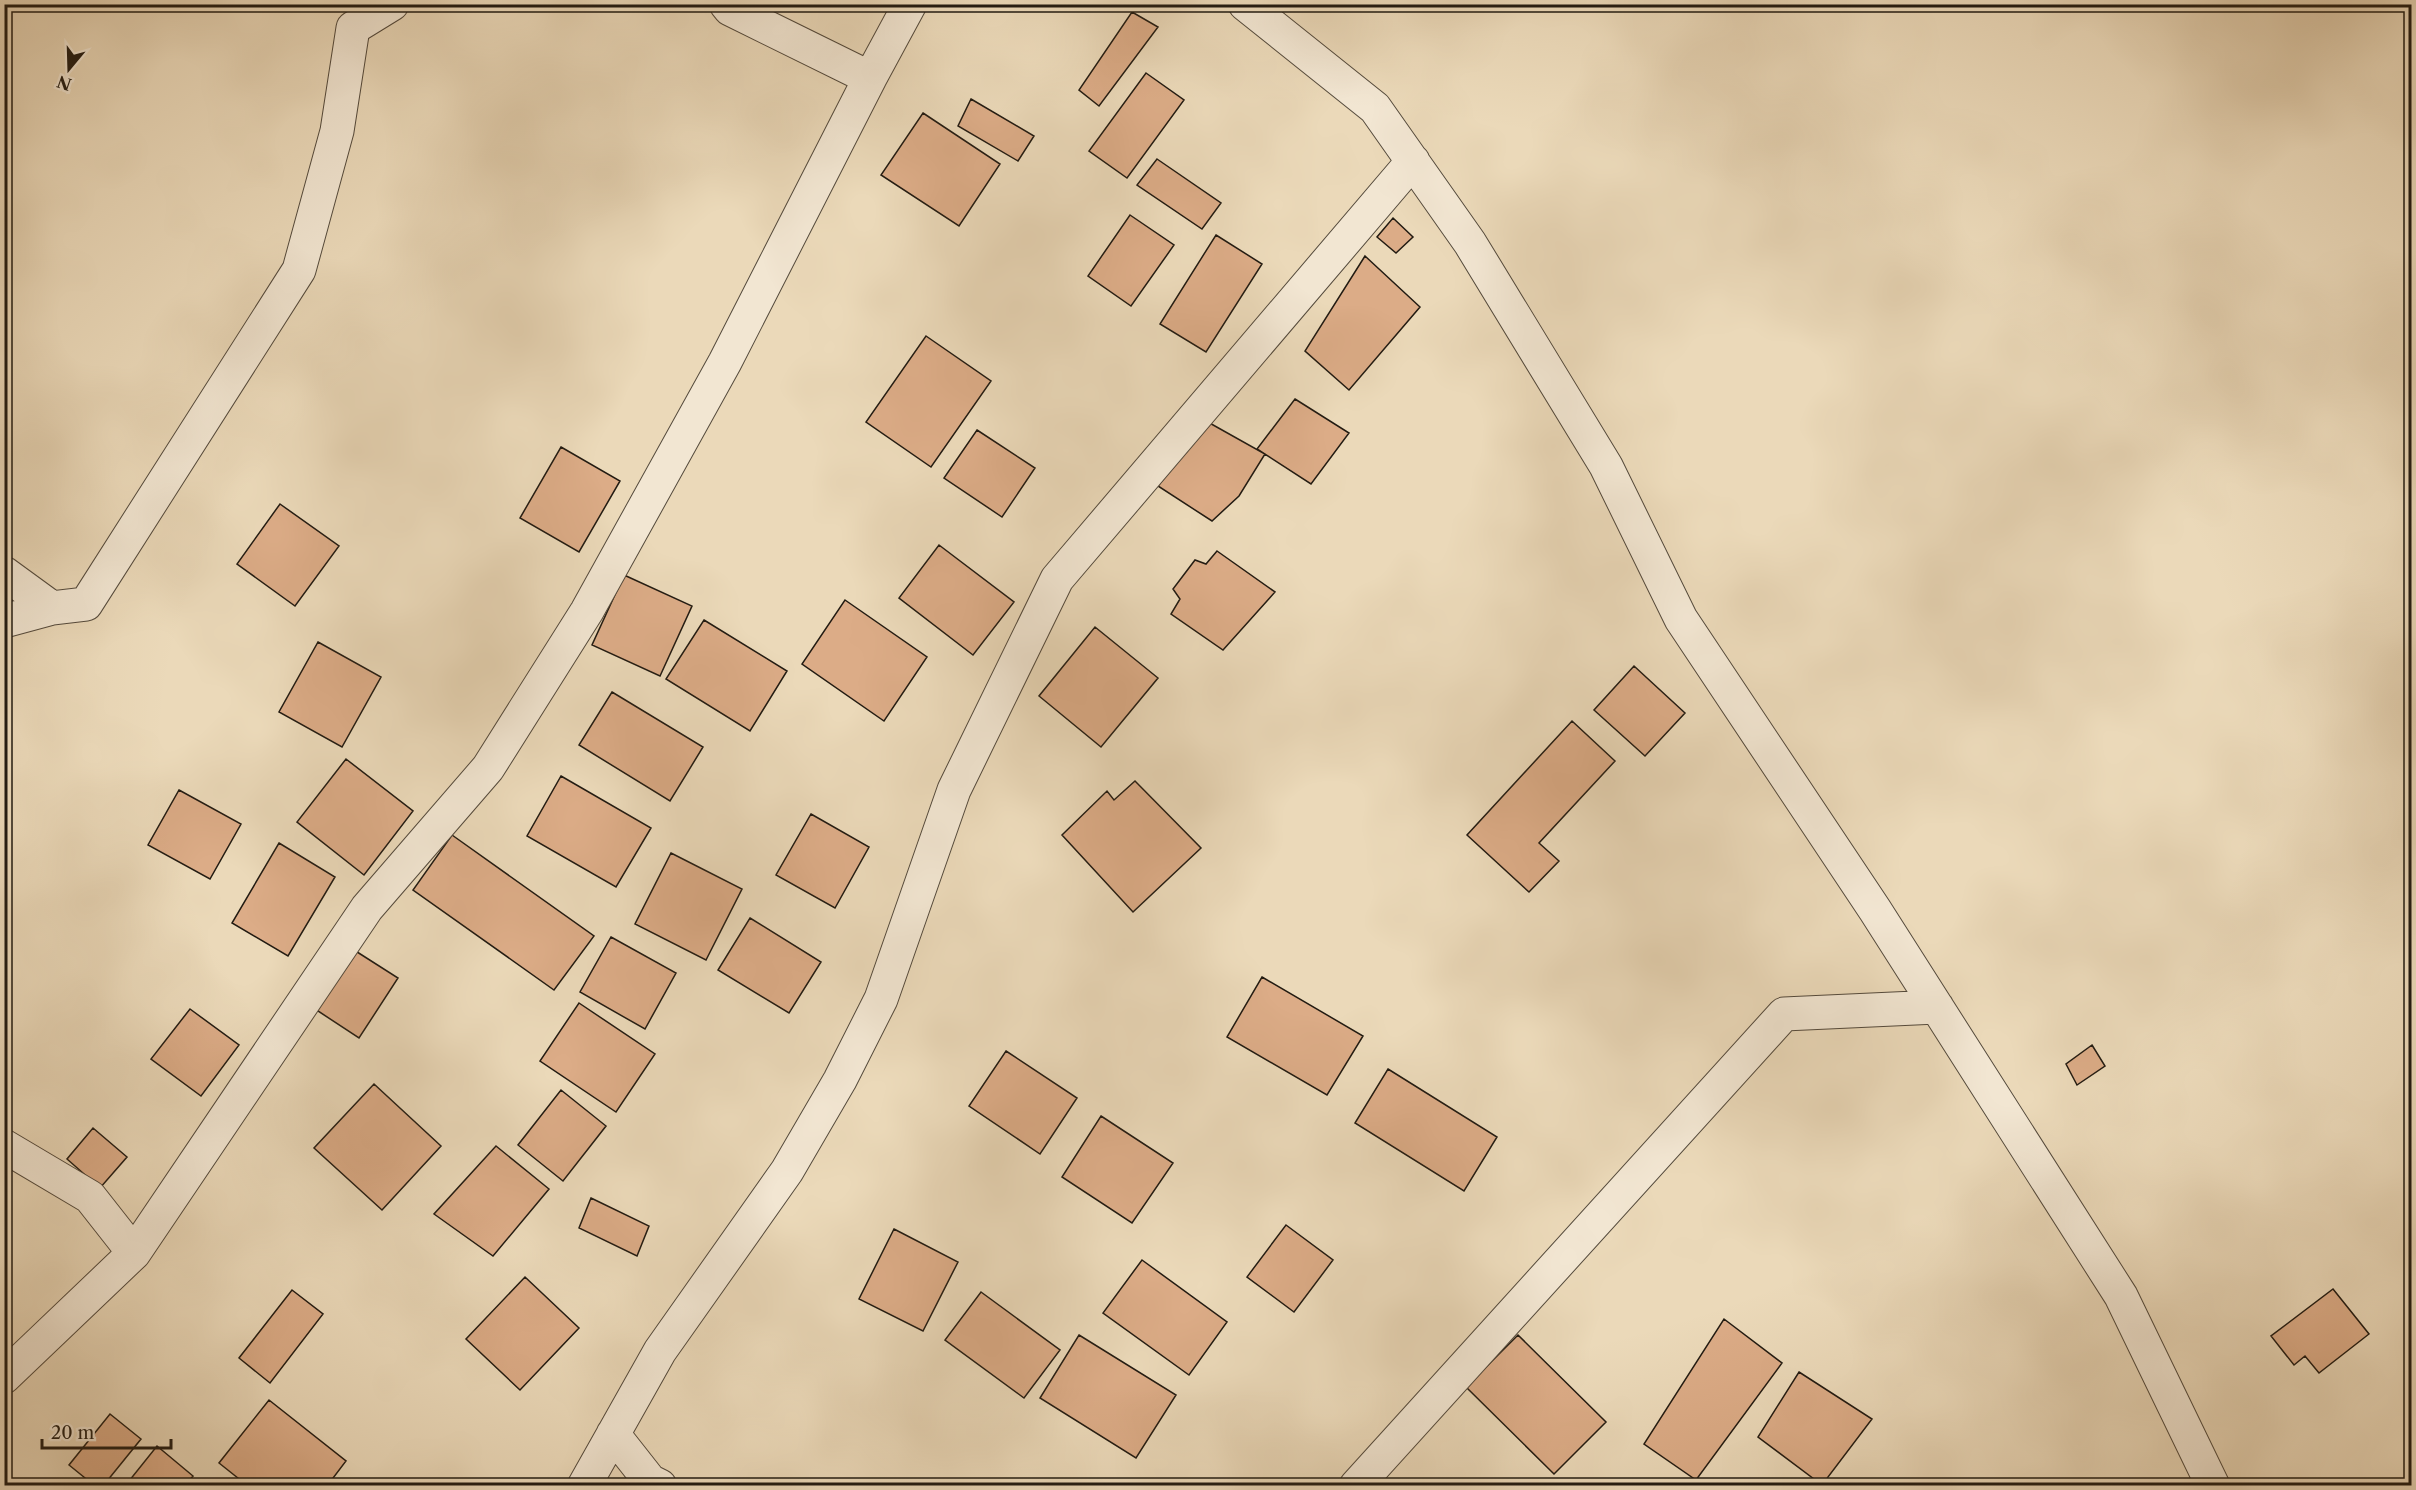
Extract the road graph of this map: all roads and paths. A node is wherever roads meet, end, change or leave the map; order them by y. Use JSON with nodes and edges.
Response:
{"nodes":[{"id":1,"x":392,"y":4,"type":"edge"},
{"id":2,"x":726,"y":4,"type":"edge"},
{"id":3,"x":910,"y":4,"type":"edge"},
{"id":4,"x":1245,"y":4,"type":"edge"},
{"id":5,"x":870,"y":78,"type":"junction"},
{"id":6,"x":1413,"y":162,"type":"junction"},
{"id":7,"x":4,"y":573,"type":"edge"},
{"id":8,"x":52,"y":609,"type":"junction"},
{"id":9,"x":4,"y":621,"type":"edge"},
{"id":10,"x":1937,"y":1007,"type":"junction"},
{"id":11,"x":4,"y":1146,"type":"edge"},
{"id":12,"x":134,"y":1253,"type":"junction"},
{"id":13,"x":4,"y":1377,"type":"edge"},
{"id":14,"x":613,"y":1434,"type":"junction"},
{"id":15,"x":1368,"y":1481,"type":"edge"},
{"id":16,"x":584,"y":1485,"type":"edge"},
{"id":17,"x":660,"y":1485,"type":"edge"},
{"id":18,"x":2213,"y":1485,"type":"edge"}],
"edges":[{"from":1,"to":8,"type":"street"},
{"from":2,"to":5,"type":"street"},
{"from":3,"to":5,"type":"street"},
{"from":4,"to":6,"type":"street"},
{"from":5,"to":12,"type":"street"},
{"from":6,"to":10,"type":"street"},
{"from":6,"to":14,"type":"street"},
{"from":7,"to":8,"type":"street"},
{"from":8,"to":9,"type":"street"},
{"from":10,"to":15,"type":"street"},
{"from":10,"to":18,"type":"street"},
{"from":11,"to":12,"type":"street"},
{"from":12,"to":13,"type":"street"},
{"from":14,"to":16,"type":"street"},
{"from":14,"to":17,"type":"street"}]}
